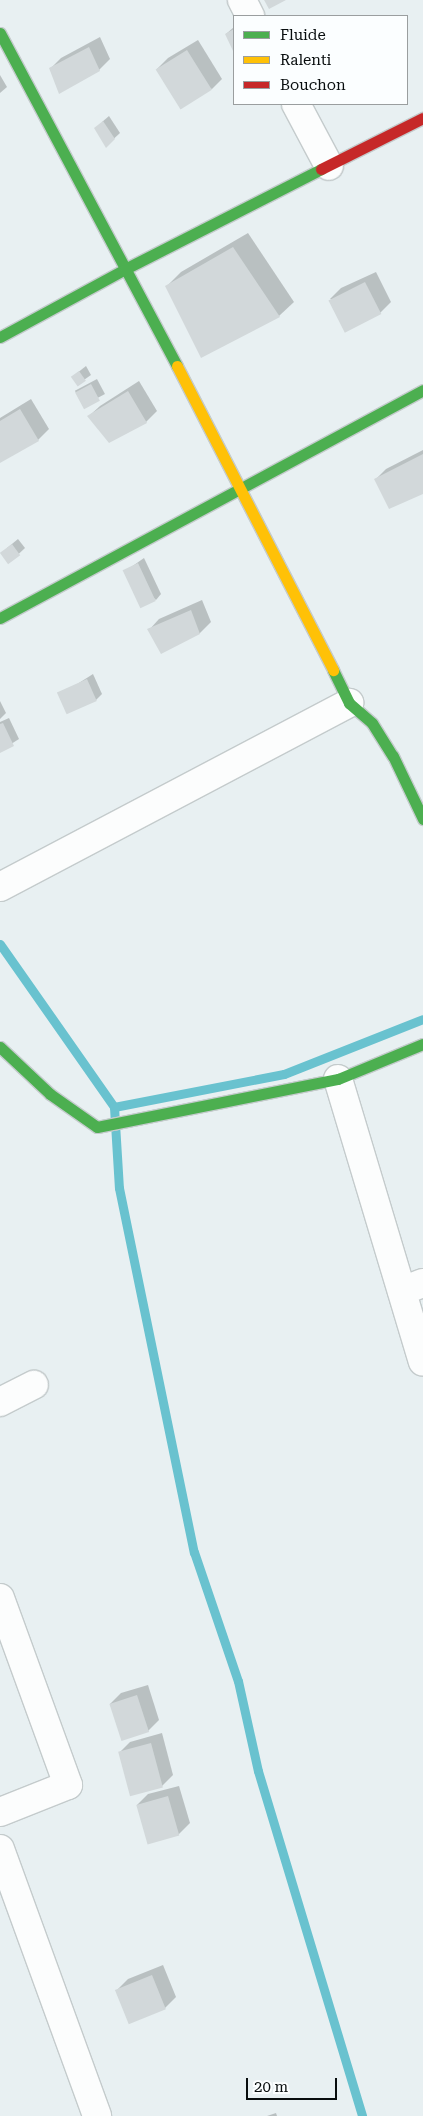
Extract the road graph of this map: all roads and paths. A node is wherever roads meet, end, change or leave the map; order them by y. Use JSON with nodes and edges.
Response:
{"nodes":[{"id":1,"x":242,"y":0,"type":"edge"},
{"id":2,"x":250,"y":15,"type":"edge"},
{"id":3,"x":0,"y":33,"type":"edge"},
{"id":4,"x":297,"y":105,"type":"edge"},
{"id":5,"x":423,"y":118,"type":"edge"},
{"id":6,"x":329,"y":166,"type":"junction"},
{"id":7,"x":125,"y":269,"type":"junction"},
{"id":8,"x":0,"y":337,"type":"edge"},
{"id":9,"x":423,"y":390,"type":"edge"},
{"id":10,"x":242,"y":488,"type":"junction"},
{"id":11,"x":0,"y":618,"type":"edge"},
{"id":12,"x":349,"y":703,"type":"junction"},
{"id":13,"x":423,"y":819,"type":"edge"},
{"id":14,"x":0,"y":886,"type":"edge"},
{"id":15,"x":423,"y":1044,"type":"edge"},
{"id":16,"x":0,"y":1046,"type":"edge"},
{"id":17,"x":338,"y":1079,"type":"junction"},
{"id":18,"x":412,"y":1287,"type":"edge"},
{"id":19,"x":423,"y":1362,"type":"edge"},
{"id":20,"x":34,"y":1385,"type":"dead end"},
{"id":21,"x":0,"y":1402,"type":"edge"},
{"id":22,"x":0,"y":1598,"type":"edge"},
{"id":23,"x":0,"y":1812,"type":"edge"},
{"id":24,"x":0,"y":1849,"type":"edge"},
{"id":25,"x":97,"y":2116,"type":"edge"}],
"edges":[{"from":1,"to":2,"type":"street"},
{"from":3,"to":7,"type":"street"},
{"from":4,"to":6,"type":"street"},
{"from":5,"to":6,"type":"street"},
{"from":6,"to":7,"type":"street"},
{"from":7,"to":8,"type":"street"},
{"from":7,"to":10,"type":"street"},
{"from":9,"to":10,"type":"street"},
{"from":10,"to":11,"type":"street"},
{"from":10,"to":12,"type":"street"},
{"from":12,"to":13,"type":"street"},
{"from":12,"to":14,"type":"street"},
{"from":15,"to":17,"type":"street"},
{"from":16,"to":17,"type":"street"},
{"from":17,"to":18,"type":"street"},
{"from":18,"to":19,"type":"street"},
{"from":20,"to":21,"type":"street"},
{"from":22,"to":23,"type":"street"},
{"from":24,"to":25,"type":"street"}]}
